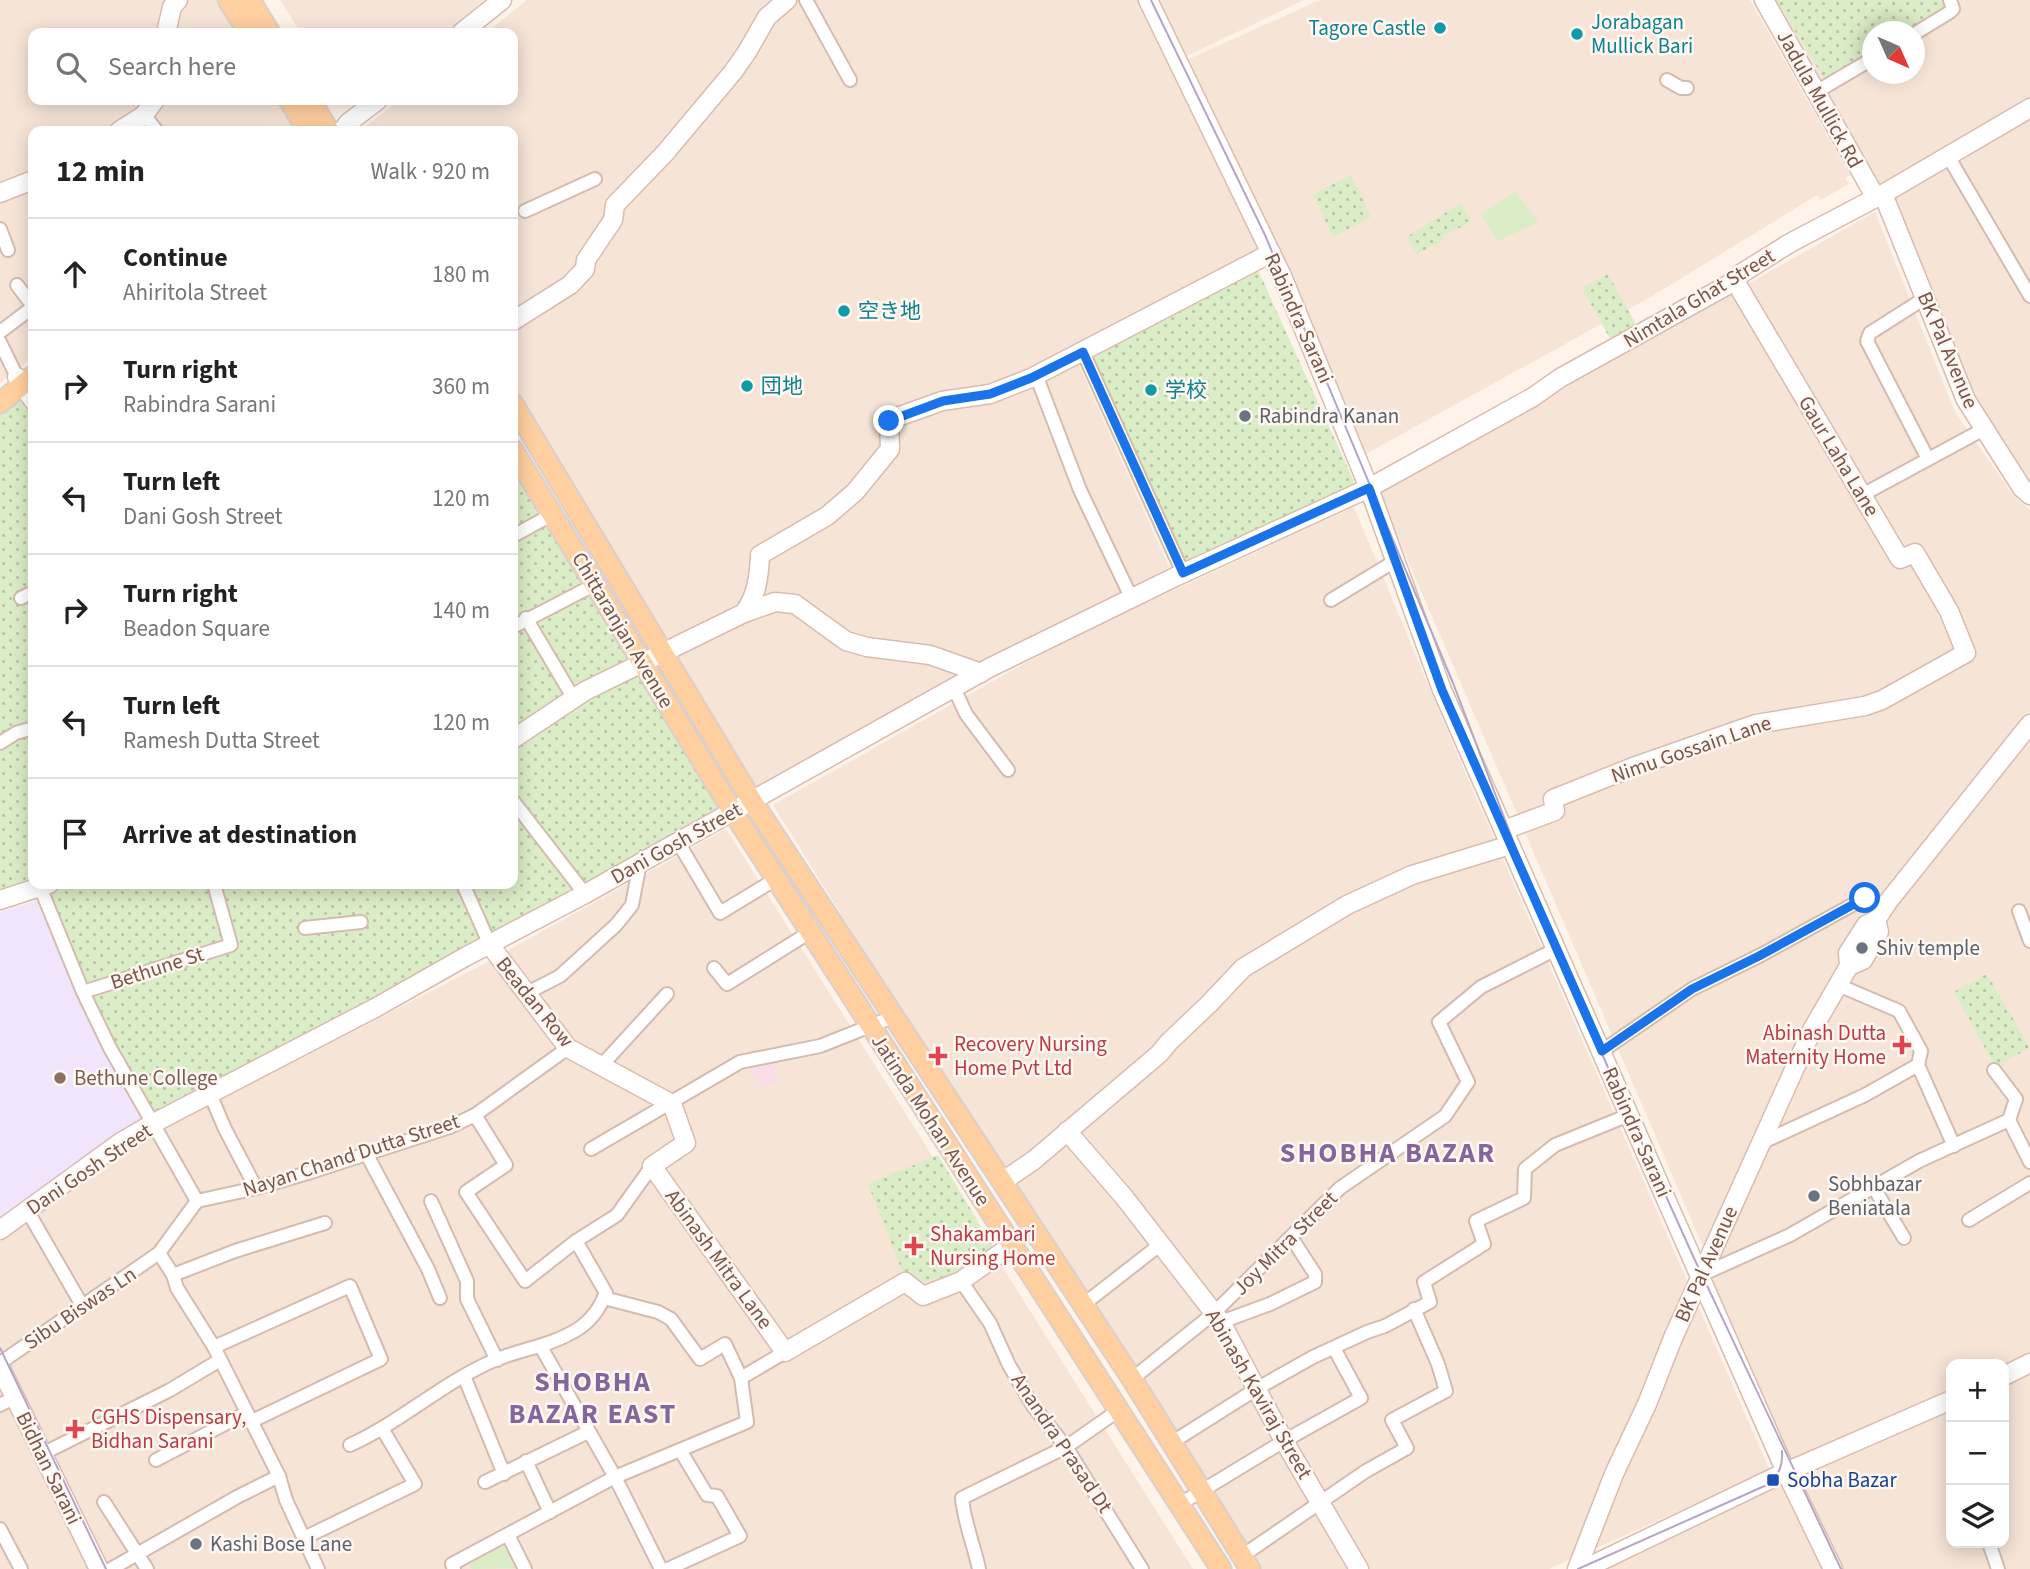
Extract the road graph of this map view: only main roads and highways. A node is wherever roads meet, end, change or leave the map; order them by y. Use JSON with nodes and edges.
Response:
{"nodes":[{"id":1,"x":228,"y":0,"type":"edge"},
{"id":2,"x":250,"y":0,"type":"edge"},
{"id":3,"x":246,"y":28,"type":"edge"},
{"id":4,"x":267,"y":28,"type":"edge"},
{"id":5,"x":296,"y":105,"type":"edge"},
{"id":6,"x":313,"y":105,"type":"edge"},
{"id":7,"x":325,"y":126,"type":"edge"},
{"id":8,"x":327,"y":126,"type":"edge"},
{"id":9,"x":26,"y":385,"type":"edge"},
{"id":10,"x":0,"y":390,"type":"edge"},
{"id":11,"x":0,"y":403,"type":"edge"},
{"id":12,"x":518,"y":412,"type":"edge"},
{"id":13,"x":518,"y":458,"type":"edge"},
{"id":14,"x":733,"y":811,"type":"joint"},
{"id":15,"x":1246,"y":1562,"type":"edge"},
{"id":16,"x":1220,"y":1569,"type":"edge"}],
"edges":[{"from":1,"to":3,"type":"main road"},
{"from":2,"to":4,"type":"main road"},
{"from":5,"to":7,"type":"main road"},
{"from":6,"to":8,"type":"main road"},
{"from":9,"to":10,"type":"main road"},
{"from":9,"to":11,"type":"main road"},
{"from":12,"to":15,"type":"main road"},
{"from":13,"to":14,"type":"main road","name":"Chittaranjan Avenue"},
{"from":14,"to":16,"type":"main road","name":"Jatinda Mohan Avenue"}]}
